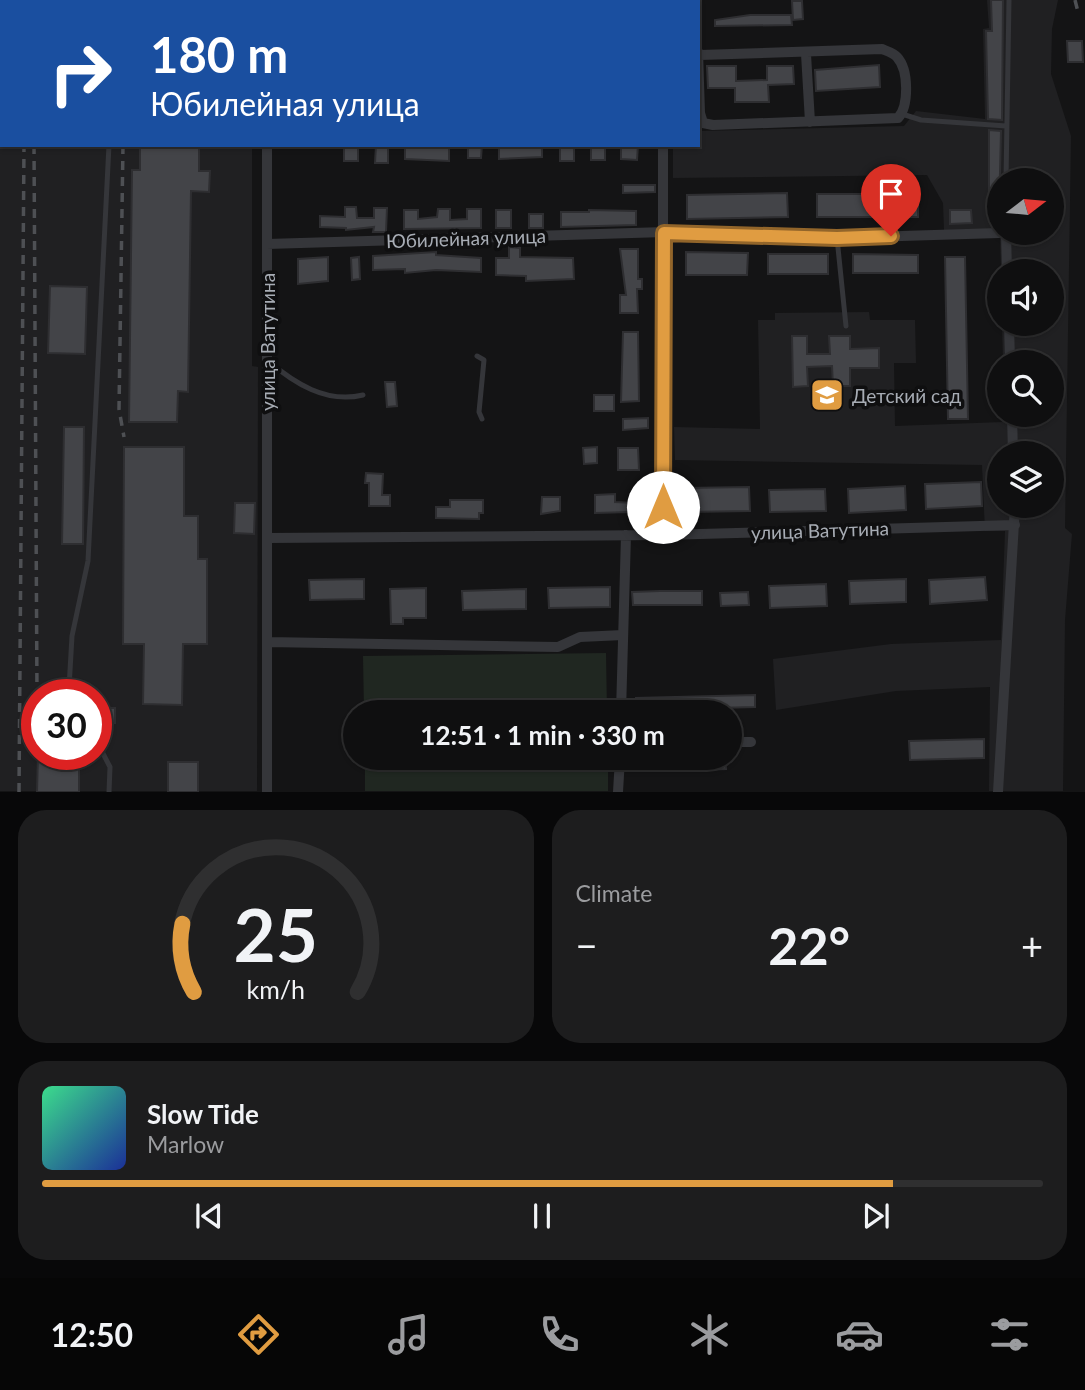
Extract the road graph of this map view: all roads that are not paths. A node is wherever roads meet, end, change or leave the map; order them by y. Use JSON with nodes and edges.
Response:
{"nodes":[{"id":1,"x":1009,"y":0,"type":"edge"},
{"id":2,"x":700,"y":53,"type":"edge"},
{"id":3,"x":806,"y":54,"type":"junction"},
{"id":4,"x":902,"y":114,"type":"junction"},
{"id":5,"x":700,"y":116,"type":"edge"},
{"id":6,"x":810,"y":122,"type":"junction"},
{"id":7,"x":1006,"y":126,"type":"junction"},
{"id":8,"x":108,"y":147,"type":"edge"},
{"id":9,"x":267,"y":147,"type":"edge"},
{"id":10,"x":663,"y":147,"type":"edge"},
{"id":11,"x":1006,"y":168,"type":"edge"},
{"id":12,"x":664,"y":233,"type":"junction"},
{"id":13,"x":987,"y":233,"type":"edge"},
{"id":14,"x":837,"y":238,"type":"junction"},
{"id":15,"x":267,"y":244,"type":"junction"},
{"id":16,"x":846,"y":326,"type":"dead end"},
{"id":17,"x":477,"y":356,"type":"dead end"},
{"id":18,"x":267,"y":360,"type":"junction"},
{"id":19,"x":363,"y":395,"type":"dead end"},
{"id":20,"x":482,"y":419,"type":"dead end"},
{"id":21,"x":1015,"y":518,"type":"edge"},
{"id":22,"x":1015,"y":525,"type":"junction"},
{"id":23,"x":626,"y":535,"type":"junction"},
{"id":24,"x":663,"y":535,"type":"junction"},
{"id":25,"x":268,"y":538,"type":"junction"},
{"id":26,"x":623,"y":635,"type":"junction"},
{"id":27,"x":268,"y":642,"type":"junction"},
{"id":28,"x":70,"y":679,"type":"edge"},
{"id":29,"x":621,"y":700,"type":"edge"},
{"id":30,"x":742,"y":742,"type":"edge"},
{"id":31,"x":751,"y":742,"type":"dead end"},
{"id":32,"x":110,"y":770,"type":"edge"},
{"id":33,"x":619,"y":770,"type":"edge"},
{"id":34,"x":109,"y":792,"type":"edge"},
{"id":35,"x":267,"y":792,"type":"edge"},
{"id":36,"x":618,"y":792,"type":"edge"},
{"id":37,"x":998,"y":792,"type":"edge"}],
"edges":[{"from":1,"to":7,"type":"lane"},
{"from":2,"to":3,"type":"street"},
{"from":3,"to":4,"type":"street"},
{"from":3,"to":6,"type":"street"},
{"from":4,"to":6,"type":"street"},
{"from":4,"to":7,"type":"lane"},
{"from":5,"to":6,"type":"street"},
{"from":7,"to":11,"type":"lane"},
{"from":8,"to":28,"type":"lane"},
{"from":9,"to":15,"type":"street","name":"улица Ватутина"},
{"from":10,"to":12,"type":"street"},
{"from":12,"to":14,"type":"street","name":"Юбилейная улица"},
{"from":12,"to":15,"type":"street","name":"Юбилейная улица"},
{"from":12,"to":24,"type":"street"},
{"from":13,"to":14,"type":"street","name":"Юбилейная улица"},
{"from":14,"to":16,"type":"lane"},
{"from":15,"to":18,"type":"street","name":"улица Ватутина"},
{"from":17,"to":20,"type":"lane"},
{"from":18,"to":19,"type":"lane"},
{"from":18,"to":25,"type":"street","name":"улица Ватутина"},
{"from":21,"to":22,"type":"street"},
{"from":22,"to":24,"type":"street","name":"улица Ватутина"},
{"from":22,"to":37,"type":"street"},
{"from":23,"to":24,"type":"street","name":"улица Ватутина"},
{"from":23,"to":25,"type":"street","name":"улица Ватутина"},
{"from":23,"to":26,"type":"street"},
{"from":25,"to":27,"type":"street","name":"улица Ватутина"},
{"from":26,"to":27,"type":"street"},
{"from":26,"to":29,"type":"street"},
{"from":27,"to":35,"type":"street","name":"улица Ватутина"},
{"from":30,"to":31,"type":"street"},
{"from":32,"to":34,"type":"lane"},
{"from":33,"to":36,"type":"street"}]}
